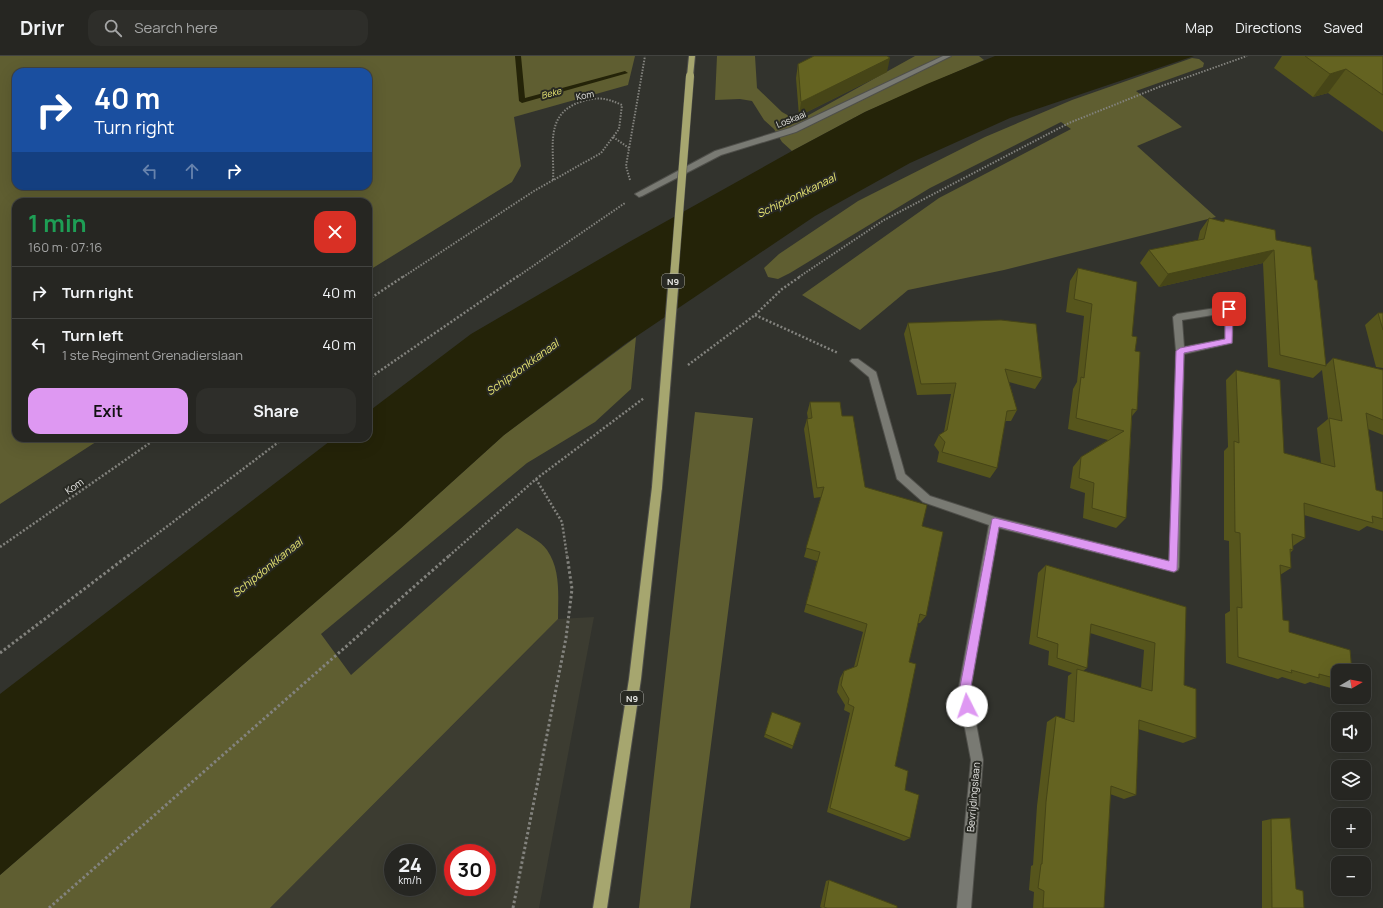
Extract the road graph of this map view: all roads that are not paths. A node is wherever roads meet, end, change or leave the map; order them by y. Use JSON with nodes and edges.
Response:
{"nodes":[{"id":1,"x":692,"y":56,"type":"edge"},
{"id":2,"x":948,"y":56,"type":"edge"},
{"id":3,"x":639,"y":194,"type":"road end"},
{"id":4,"x":1180,"y":351,"type":"junction"},
{"id":5,"x":855,"y":361,"type":"road end"},
{"id":6,"x":995,"y":522,"type":"junction"},
{"id":7,"x":600,"y":908,"type":"edge"},
{"id":8,"x":964,"y":908,"type":"edge"}],
"edges":[{"from":1,"to":7,"type":"main road","number":"N9","bridge":true},
{"from":2,"to":3,"type":"street","name":"Loskaai"},
{"from":4,"to":4,"type":"street"},
{"from":4,"to":6,"type":"street"},
{"from":5,"to":6,"type":"street"},
{"from":6,"to":8,"type":"street","name":"Bevrijdingslaan"}]}
